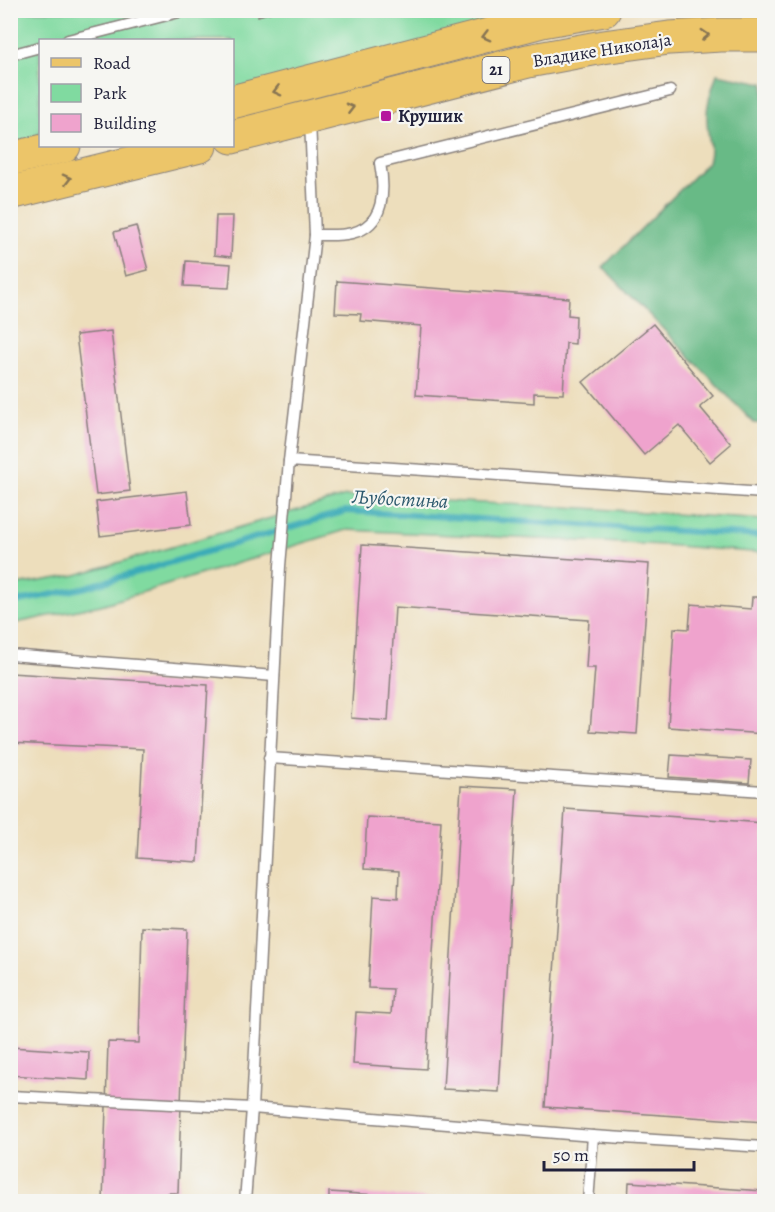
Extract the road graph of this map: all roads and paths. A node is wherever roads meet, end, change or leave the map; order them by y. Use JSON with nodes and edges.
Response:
{"nodes":[{"id":1,"x":186,"y":10,"type":"edge"},
{"id":2,"x":604,"y":10,"type":"edge"},
{"id":3,"x":765,"y":35,"type":"edge"},
{"id":4,"x":72,"y":39,"type":"edge"},
{"id":5,"x":39,"y":48,"type":"edge"},
{"id":6,"x":10,"y":55,"type":"edge"},
{"id":7,"x":670,"y":90,"type":"dead end"},
{"id":8,"x":234,"y":101,"type":"edge"},
{"id":9,"x":310,"y":118,"type":"junction"},
{"id":10,"x":234,"y":137,"type":"edge"},
{"id":11,"x":60,"y":147,"type":"edge"},
{"id":12,"x":196,"y":147,"type":"edge"},
{"id":13,"x":10,"y":159,"type":"edge"},
{"id":14,"x":10,"y":194,"type":"edge"},
{"id":15,"x":315,"y":235,"type":"junction"},
{"id":16,"x":289,"y":461,"type":"junction"},
{"id":17,"x":765,"y":494,"type":"edge"},
{"id":18,"x":10,"y":655,"type":"edge"},
{"id":19,"x":274,"y":676,"type":"junction"},
{"id":20,"x":269,"y":758,"type":"junction"},
{"id":21,"x":765,"y":791,"type":"edge"},
{"id":22,"x":10,"y":1096,"type":"edge"},
{"id":23,"x":252,"y":1108,"type":"junction"},
{"id":24,"x":593,"y":1136,"type":"junction"},
{"id":25,"x":765,"y":1147,"type":"edge"},
{"id":26,"x":245,"y":1202,"type":"edge"},
{"id":27,"x":588,"y":1202,"type":"edge"}],
"edges":[{"from":1,"to":4,"type":"lane"},
{"from":2,"to":8,"type":"main road","name":"Владике Николаја","number":"21","one_way":true},
{"from":9,"to":3,"type":"main road","name":"Владике Николаја","number":"21","one_way":true},
{"from":5,"to":6,"type":"lane"},
{"from":7,"to":15,"type":"lane"},
{"from":9,"to":10,"type":"main road","name":"Владике Николаја","number":"21"},
{"from":9,"to":15,"type":"lane"},
{"from":11,"to":13,"type":"main road"},
{"from":14,"to":12,"type":"main road","one_way":true},
{"from":15,"to":16,"type":"lane"},
{"from":16,"to":17,"type":"lane"},
{"from":16,"to":19,"type":"lane"},
{"from":18,"to":19,"type":"lane"},
{"from":19,"to":20,"type":"lane"},
{"from":20,"to":21,"type":"lane"},
{"from":20,"to":23,"type":"lane"},
{"from":22,"to":23,"type":"lane"},
{"from":23,"to":24,"type":"lane"},
{"from":23,"to":26,"type":"lane"},
{"from":24,"to":25,"type":"lane"},
{"from":24,"to":27,"type":"lane"}]}
